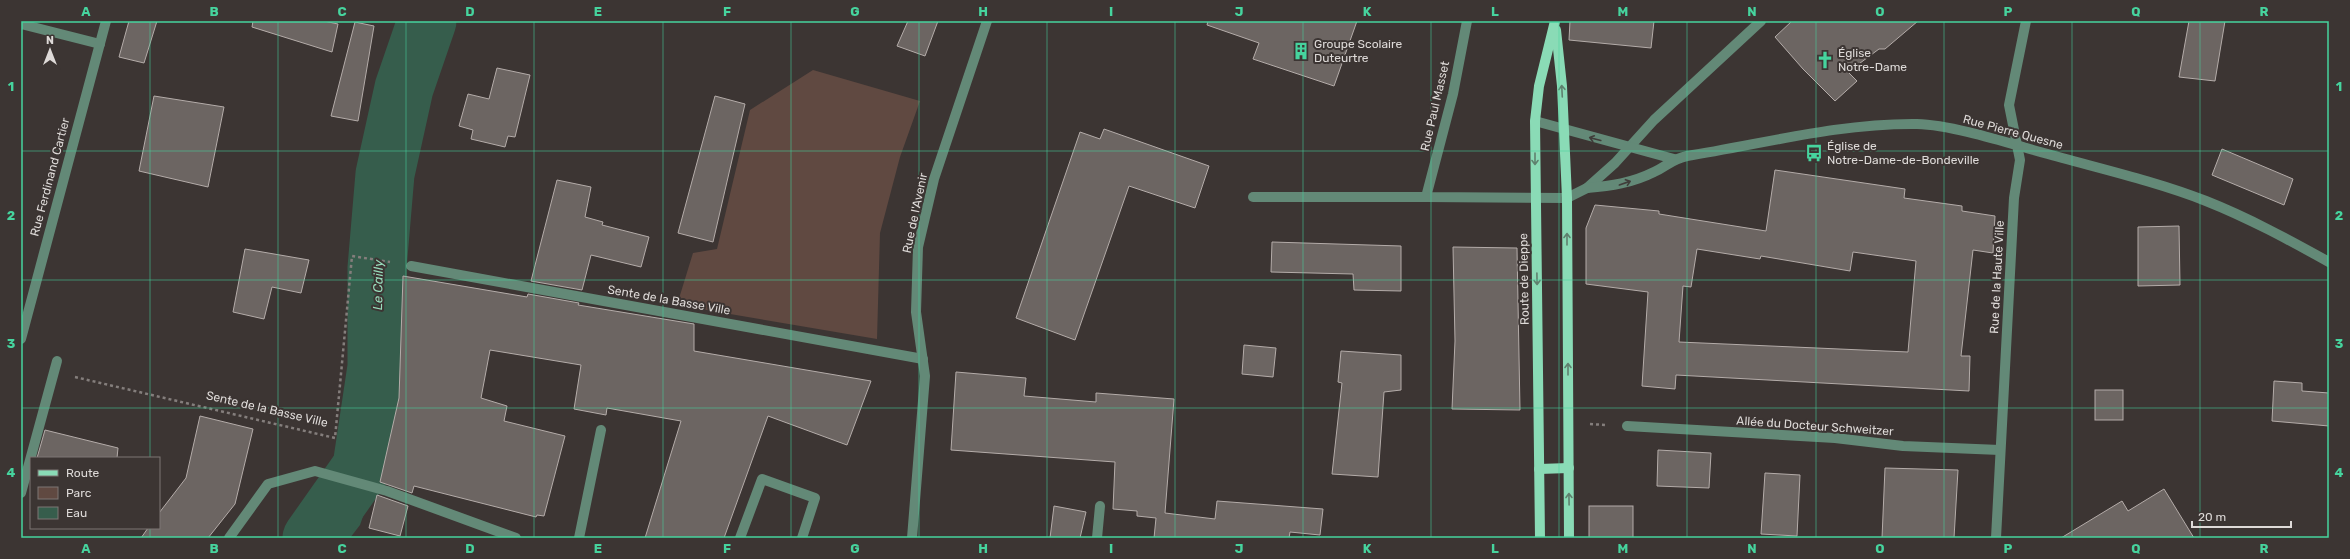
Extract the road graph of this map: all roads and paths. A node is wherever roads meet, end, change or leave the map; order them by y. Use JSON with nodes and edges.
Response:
{"nodes":[{"id":1,"x":106,"y":21,"type":"edge"},
{"id":2,"x":987,"y":21,"type":"edge"},
{"id":3,"x":1467,"y":21,"type":"edge"},
{"id":4,"x":1555,"y":21,"type":"edge"},
{"id":5,"x":1761,"y":21,"type":"edge"},
{"id":6,"x":2026,"y":21,"type":"edge"},
{"id":7,"x":21,"y":24,"type":"edge"},
{"id":8,"x":100,"y":44,"type":"junction"},
{"id":9,"x":1535,"y":121,"type":"junction"},
{"id":10,"x":1564,"y":130,"type":"junction"},
{"id":11,"x":2016,"y":145,"type":"junction"},
{"id":12,"x":1627,"y":147,"type":"junction"},
{"id":13,"x":1674,"y":159,"type":"junction"},
{"id":14,"x":1587,"y":188,"type":"junction"},
{"id":15,"x":1253,"y":197,"type":"dead end"},
{"id":16,"x":1426,"y":197,"type":"junction"},
{"id":17,"x":1535,"y":198,"type":"junction"},
{"id":18,"x":1566,"y":198,"type":"junction"},
{"id":19,"x":369,"y":259,"type":"dead end"},
{"id":20,"x":2329,"y":262,"type":"edge"},
{"id":21,"x":411,"y":266,"type":"dead end"},
{"id":22,"x":21,"y":339,"type":"edge"},
{"id":23,"x":923,"y":359,"type":"junction"},
{"id":24,"x":57,"y":361,"type":"dead end"},
{"id":25,"x":69,"y":375,"type":"dead end"},
{"id":26,"x":1627,"y":426,"type":"dead end"},
{"id":27,"x":601,"y":430,"type":"dead end"},
{"id":28,"x":2000,"y":450,"type":"junction"},
{"id":29,"x":31,"y":457,"type":"edge"},
{"id":30,"x":30,"y":460,"type":"edge"},
{"id":31,"x":1569,"y":468,"type":"junction"},
{"id":32,"x":1539,"y":469,"type":"junction"},
{"id":33,"x":21,"y":493,"type":"edge"},
{"id":34,"x":1100,"y":506,"type":"dead end"},
{"id":35,"x":229,"y":538,"type":"edge"},
{"id":36,"x":516,"y":538,"type":"edge"},
{"id":37,"x":579,"y":538,"type":"edge"},
{"id":38,"x":740,"y":538,"type":"edge"},
{"id":39,"x":802,"y":538,"type":"edge"},
{"id":40,"x":912,"y":538,"type":"edge"},
{"id":41,"x":1097,"y":538,"type":"edge"},
{"id":42,"x":1540,"y":538,"type":"edge"},
{"id":43,"x":1569,"y":538,"type":"edge"},
{"id":44,"x":1996,"y":538,"type":"edge"}],
"edges":[{"from":1,"to":8,"type":"street","name":"Rue Ferdinand Cartier"},
{"from":2,"to":23,"type":"street","name":"Rue de l'Avenir"},
{"from":3,"to":16,"type":"street","name":"Rue Paul Masset"},
{"from":4,"to":9,"type":"main road","name":"Route de Dieppe"},
{"from":10,"to":4,"type":"main road","name":"Route de Dieppe","one_way":true},
{"from":5,"to":12,"type":"street"},
{"from":6,"to":11,"type":"street","name":"Rue de la Haute Ville"},
{"from":7,"to":8,"type":"street"},
{"from":8,"to":22,"type":"street","name":"Rue Ferdinand Cartier"},
{"from":9,"to":10,"type":"street","name":"Rue Pierre Quesne"},
{"from":9,"to":17,"type":"main road","name":"Route de Dieppe","one_way":true},
{"from":12,"to":10,"type":"street","name":"Rue Pierre Quesne","one_way":true},
{"from":10,"to":18,"type":"main road","name":"Route de Dieppe"},
{"from":11,"to":13,"type":"street","name":"Rue Pierre Quesne"},
{"from":11,"to":20,"type":"street","name":"Rue Pierre Quesne"},
{"from":11,"to":28,"type":"street","name":"Rue de la Haute Ville"},
{"from":12,"to":13,"type":"street","name":"Rue Pierre Quesne"},
{"from":12,"to":14,"type":"street"},
{"from":14,"to":13,"type":"street","name":"Rue Pierre Quesne","one_way":true},
{"from":14,"to":18,"type":"street"},
{"from":15,"to":16,"type":"street"},
{"from":16,"to":17,"type":"street"},
{"from":17,"to":18,"type":"street"},
{"from":17,"to":32,"type":"main road","name":"Route de Dieppe","one_way":true},
{"from":31,"to":18,"type":"main road","name":"Route de Dieppe","one_way":true},
{"from":19,"to":25,"type":"path","name":"Sente de la Basse Ville"},
{"from":21,"to":23,"type":"street","name":"Sente de la Basse Ville"},
{"from":23,"to":40,"type":"street","name":"Rue de l'Avenir"},
{"from":24,"to":29,"type":"street"},
{"from":26,"to":28,"type":"street","name":"Allée du Docteur Schweitzer"},
{"from":27,"to":37,"type":"street"},
{"from":28,"to":44,"type":"street","name":"Rue de la Haute Ville"},
{"from":30,"to":33,"type":"street"},
{"from":31,"to":32,"type":"main road"},
{"from":43,"to":31,"type":"main road","name":"Route de Dieppe","one_way":true},
{"from":32,"to":42,"type":"main road","name":"Route de Dieppe"},
{"from":34,"to":41,"type":"street"},
{"from":35,"to":36,"type":"street"},
{"from":38,"to":39,"type":"street"}]}
